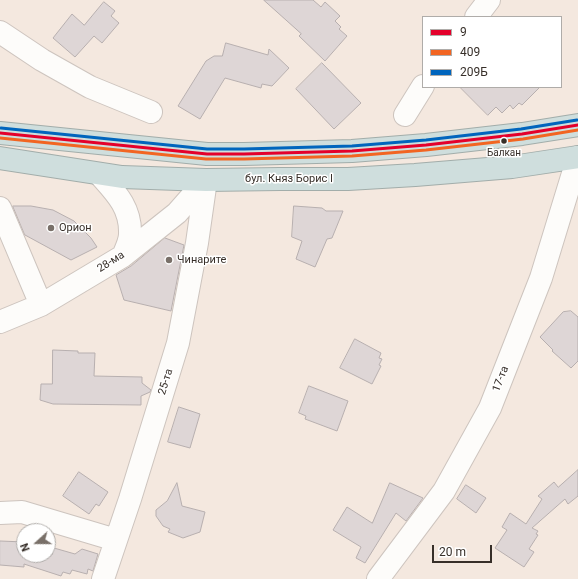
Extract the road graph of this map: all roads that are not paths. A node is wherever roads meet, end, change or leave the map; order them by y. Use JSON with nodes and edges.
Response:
{"nodes":[{"id":1,"x":489,"y":0,"type":"edge"},
{"id":2,"x":477,"y":16,"type":"edge"},
{"id":3,"x":0,"y":32,"type":"edge"},
{"id":4,"x":422,"y":88,"type":"edge"},
{"id":5,"x":151,"y":112,"type":"dead end"},
{"id":6,"x":405,"y":115,"type":"dead end"},
{"id":7,"x":578,"y":125,"type":"edge"},
{"id":8,"x":0,"y":133,"type":"edge"},
{"id":9,"x":578,"y":157,"type":"edge"},
{"id":10,"x":0,"y":158,"type":"edge"},
{"id":11,"x":99,"y":174,"type":"junction"},
{"id":12,"x":206,"y":180,"type":"junction"},
{"id":13,"x":0,"y":208,"type":"edge"},
{"id":14,"x":123,"y":256,"type":"junction"},
{"id":15,"x":40,"y":305,"type":"junction"},
{"id":16,"x":0,"y":322,"type":"edge"},
{"id":17,"x":0,"y":513,"type":"edge"},
{"id":18,"x":116,"y":540,"type":"junction"},
{"id":19,"x":103,"y":579,"type":"edge"},
{"id":20,"x":378,"y":579,"type":"edge"}],
"edges":[{"from":1,"to":2,"type":"street"},
{"from":3,"to":5,"type":"street"},
{"from":4,"to":6,"type":"street"},
{"from":7,"to":8,"type":"highway"},
{"from":9,"to":12,"type":"highway","name":"бул. Княз Борис I"},
{"from":9,"to":20,"type":"street","name":"17-та"},
{"from":10,"to":11,"type":"highway","name":"бул. Княз Борис I"},
{"from":11,"to":12,"type":"highway","name":"бул. Княз Борис I"},
{"from":11,"to":14,"type":"street"},
{"from":12,"to":14,"type":"street","name":"28-ма"},
{"from":12,"to":18,"type":"street","name":"25-та"},
{"from":13,"to":15,"type":"street"},
{"from":14,"to":15,"type":"street","name":"28-ма"},
{"from":15,"to":16,"type":"street","name":"28-ма"},
{"from":17,"to":18,"type":"street"},
{"from":18,"to":19,"type":"street","name":"25-та"}]}
